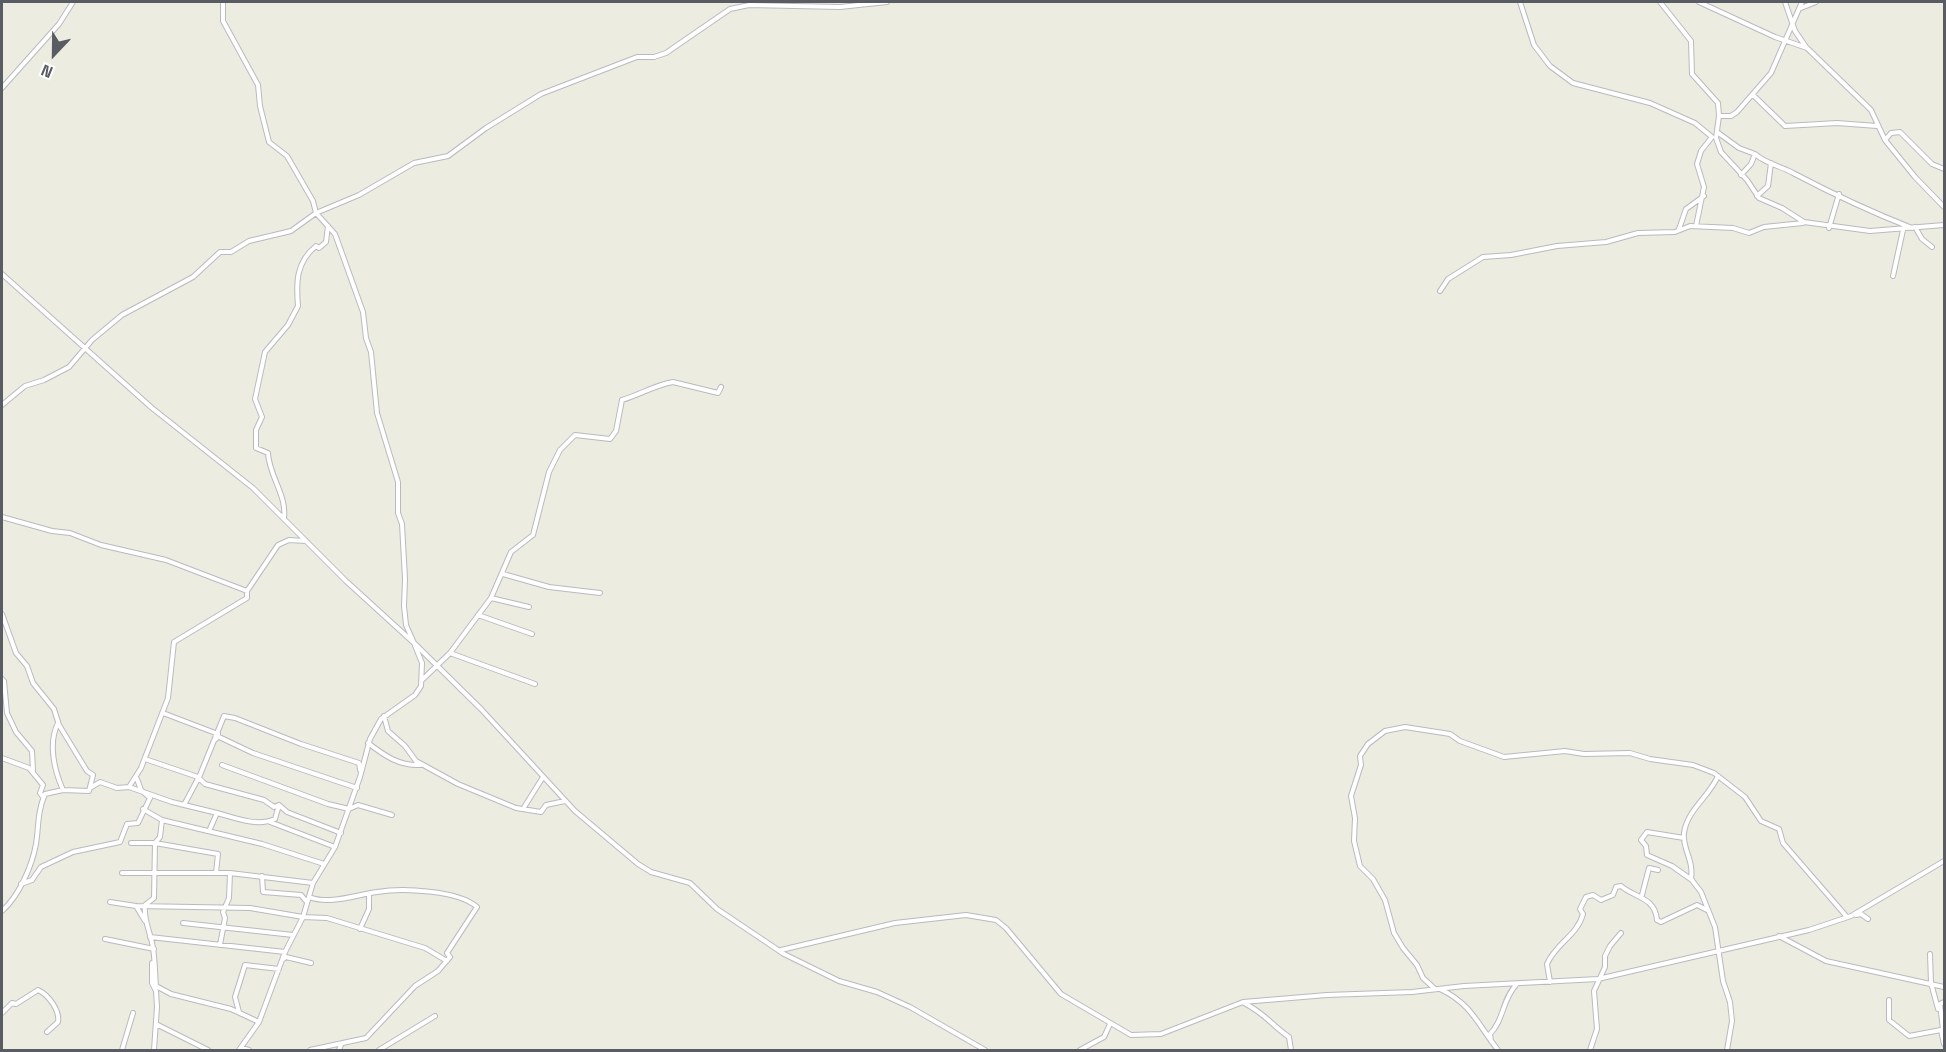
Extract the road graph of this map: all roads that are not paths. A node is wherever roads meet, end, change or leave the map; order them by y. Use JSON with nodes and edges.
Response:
{"nodes":[{"id":1,"x":73,"y":2,"type":"edge"},
{"id":2,"x":223,"y":2,"type":"edge"},
{"id":3,"x":755,"y":2,"type":"edge"},
{"id":4,"x":887,"y":2,"type":"edge"},
{"id":5,"x":1520,"y":2,"type":"edge"},
{"id":6,"x":1660,"y":2,"type":"edge"},
{"id":7,"x":1699,"y":2,"type":"edge"},
{"id":8,"x":1785,"y":2,"type":"edge"},
{"id":9,"x":1802,"y":2,"type":"edge"},
{"id":10,"x":1816,"y":2,"type":"edge"},
{"id":11,"x":749,"y":5,"type":"junction"},
{"id":12,"x":1800,"y":9,"type":"junction"},
{"id":13,"x":1794,"y":24,"type":"junction"},
{"id":14,"x":1785,"y":40,"type":"junction"},
{"id":15,"x":1807,"y":48,"type":"junction"},
{"id":16,"x":2,"y":88,"type":"edge"},
{"id":17,"x":1753,"y":95,"type":"junction"},
{"id":18,"x":1719,"y":116,"type":"junction"},
{"id":19,"x":1877,"y":126,"type":"junction"},
{"id":20,"x":1717,"y":132,"type":"junction"},
{"id":21,"x":1712,"y":137,"type":"junction"},
{"id":22,"x":1885,"y":140,"type":"junction"},
{"id":23,"x":1755,"y":154,"type":"junction"},
{"id":24,"x":1771,"y":164,"type":"junction"},
{"id":25,"x":1944,"y":169,"type":"edge"},
{"id":26,"x":1741,"y":175,"type":"junction"},
{"id":27,"x":1839,"y":194,"type":"junction"},
{"id":28,"x":1704,"y":196,"type":"junction"},
{"id":29,"x":1757,"y":196,"type":"junction"},
{"id":30,"x":1944,"y":197,"type":"edge"},
{"id":31,"x":1944,"y":206,"type":"edge"},
{"id":32,"x":316,"y":213,"type":"junction"},
{"id":33,"x":1804,"y":222,"type":"junction"},
{"id":34,"x":1944,"y":225,"type":"edge"},
{"id":35,"x":328,"y":226,"type":"junction"},
{"id":36,"x":1696,"y":226,"type":"junction"},
{"id":37,"x":1829,"y":228,"type":"junction"},
{"id":38,"x":1914,"y":228,"type":"junction"},
{"id":39,"x":1679,"y":230,"type":"junction"},
{"id":40,"x":1903,"y":230,"type":"junction"},
{"id":41,"x":1932,"y":247,"type":"dead end"},
{"id":42,"x":2,"y":274,"type":"edge"},
{"id":43,"x":1893,"y":276,"type":"dead end"},
{"id":44,"x":1440,"y":291,"type":"dead end"},
{"id":45,"x":85,"y":350,"type":"junction"},
{"id":46,"x":721,"y":387,"type":"dead end"},
{"id":47,"x":2,"y":405,"type":"edge"},
{"id":48,"x":2,"y":517,"type":"edge"},
{"id":49,"x":284,"y":519,"type":"junction"},
{"id":50,"x":307,"y":541,"type":"junction"},
{"id":51,"x":503,"y":574,"type":"junction"},
{"id":52,"x":247,"y":591,"type":"junction"},
{"id":53,"x":600,"y":593,"type":"dead end"},
{"id":54,"x":491,"y":598,"type":"junction"},
{"id":55,"x":529,"y":607,"type":"dead end"},
{"id":56,"x":2,"y":614,"type":"edge"},
{"id":57,"x":478,"y":615,"type":"junction"},
{"id":58,"x":532,"y":634,"type":"dead end"},
{"id":59,"x":414,"y":643,"type":"junction"},
{"id":60,"x":450,"y":653,"type":"junction"},
{"id":61,"x":438,"y":666,"type":"junction"},
{"id":62,"x":2,"y":679,"type":"edge"},
{"id":63,"x":422,"y":680,"type":"junction"},
{"id":64,"x":535,"y":684,"type":"dead end"},
{"id":65,"x":163,"y":713,"type":"junction"},
{"id":66,"x":384,"y":716,"type":"junction"},
{"id":67,"x":58,"y":722,"type":"junction"},
{"id":68,"x":216,"y":733,"type":"junction"},
{"id":69,"x":229,"y":739,"type":"dead end"},
{"id":70,"x":368,"y":743,"type":"junction"},
{"id":71,"x":207,"y":756,"type":"junction"},
{"id":72,"x":2,"y":758,"type":"edge"},
{"id":73,"x":145,"y":759,"type":"junction"},
{"id":74,"x":222,"y":765,"type":"dead end"},
{"id":75,"x":422,"y":765,"type":"junction"},
{"id":76,"x":33,"y":771,"type":"junction"},
{"id":77,"x":361,"y":774,"type":"junction"},
{"id":78,"x":1718,"y":776,"type":"junction"},
{"id":79,"x":198,"y":777,"type":"junction"},
{"id":80,"x":543,"y":777,"type":"junction"},
{"id":81,"x":137,"y":778,"type":"junction"},
{"id":82,"x":129,"y":787,"type":"junction"},
{"id":83,"x":357,"y":788,"type":"junction"},
{"id":84,"x":63,"y":790,"type":"junction"},
{"id":85,"x":141,"y":790,"type":"junction"},
{"id":86,"x":89,"y":791,"type":"junction"},
{"id":87,"x":43,"y":798,"type":"junction"},
{"id":88,"x":565,"y":801,"type":"junction"},
{"id":89,"x":184,"y":804,"type":"junction"},
{"id":90,"x":279,"y":805,"type":"junction"},
{"id":91,"x":143,"y":809,"type":"junction"},
{"id":92,"x":349,"y":809,"type":"junction"},
{"id":93,"x":523,"y":809,"type":"junction"},
{"id":94,"x":218,"y":813,"type":"junction"},
{"id":95,"x":392,"y":816,"type":"dead end"},
{"id":96,"x":162,"y":820,"type":"junction"},
{"id":97,"x":269,"y":822,"type":"junction"},
{"id":98,"x":209,"y":831,"type":"junction"},
{"id":99,"x":341,"y":832,"type":"junction"},
{"id":100,"x":1684,"y":838,"type":"junction"},
{"id":101,"x":131,"y":843,"type":"dead end"},
{"id":102,"x":155,"y":843,"type":"junction"},
{"id":103,"x":335,"y":847,"type":"junction"},
{"id":104,"x":1944,"y":861,"type":"edge"},
{"id":105,"x":324,"y":864,"type":"junction"},
{"id":106,"x":1658,"y":870,"type":"dead end"},
{"id":107,"x":156,"y":872,"type":"junction"},
{"id":108,"x":122,"y":873,"type":"dead end"},
{"id":109,"x":216,"y":873,"type":"junction"},
{"id":110,"x":231,"y":873,"type":"junction"},
{"id":111,"x":262,"y":876,"type":"junction"},
{"id":112,"x":1692,"y":880,"type":"junction"},
{"id":113,"x":313,"y":883,"type":"junction"},
{"id":114,"x":21,"y":884,"type":"junction"},
{"id":115,"x":369,"y":894,"type":"junction"},
{"id":116,"x":1642,"y":895,"type":"junction"},
{"id":117,"x":307,"y":899,"type":"junction"},
{"id":118,"x":110,"y":902,"type":"dead end"},
{"id":119,"x":145,"y":905,"type":"junction"},
{"id":120,"x":136,"y":906,"type":"junction"},
{"id":121,"x":1866,"y":908,"type":"junction"},
{"id":122,"x":225,"y":909,"type":"junction"},
{"id":123,"x":1707,"y":910,"type":"junction"},
{"id":124,"x":2,"y":911,"type":"edge"},
{"id":125,"x":303,"y":917,"type":"junction"},
{"id":126,"x":1849,"y":917,"type":"junction"},
{"id":127,"x":183,"y":923,"type":"dead end"},
{"id":128,"x":147,"y":925,"type":"junction"},
{"id":129,"x":222,"y":926,"type":"junction"},
{"id":130,"x":360,"y":929,"type":"junction"},
{"id":131,"x":1621,"y":933,"type":"dead end"},
{"id":132,"x":293,"y":935,"type":"junction"},
{"id":133,"x":1779,"y":936,"type":"junction"},
{"id":134,"x":150,"y":937,"type":"junction"},
{"id":135,"x":105,"y":939,"type":"dead end"},
{"id":136,"x":219,"y":945,"type":"junction"},
{"id":137,"x":154,"y":950,"type":"junction"},
{"id":138,"x":781,"y":950,"type":"junction"},
{"id":139,"x":1717,"y":950,"type":"junction"},
{"id":140,"x":285,"y":952,"type":"junction"},
{"id":141,"x":1930,"y":954,"type":"dead end"},
{"id":142,"x":282,"y":959,"type":"junction"},
{"id":143,"x":152,"y":961,"type":"junction"},
{"id":144,"x":447,"y":961,"type":"junction"},
{"id":145,"x":311,"y":963,"type":"dead end"},
{"id":146,"x":279,"y":969,"type":"junction"},
{"id":147,"x":1598,"y":979,"type":"junction"},
{"id":148,"x":1551,"y":982,"type":"junction"},
{"id":149,"x":1931,"y":983,"type":"junction"},
{"id":150,"x":1516,"y":984,"type":"junction"},
{"id":151,"x":1944,"y":987,"type":"edge"},
{"id":152,"x":1437,"y":989,"type":"junction"},
{"id":153,"x":156,"y":991,"type":"junction"},
{"id":154,"x":1889,"y":1000,"type":"dead end"},
{"id":155,"x":197,"y":1001,"type":"junction"},
{"id":156,"x":1243,"y":1002,"type":"junction"},
{"id":157,"x":1944,"y":1002,"type":"edge"},
{"id":158,"x":1938,"y":1009,"type":"junction"},
{"id":159,"x":239,"y":1012,"type":"junction"},
{"id":160,"x":2,"y":1013,"type":"edge"},
{"id":161,"x":133,"y":1013,"type":"dead end"},
{"id":162,"x":435,"y":1016,"type":"dead end"},
{"id":163,"x":259,"y":1022,"type":"junction"},
{"id":164,"x":156,"y":1024,"type":"junction"},
{"id":165,"x":1110,"y":1024,"type":"junction"},
{"id":166,"x":47,"y":1032,"type":"dead end"},
{"id":167,"x":1491,"y":1042,"type":"junction"},
{"id":168,"x":1944,"y":1043,"type":"edge"},
{"id":169,"x":1728,"y":1044,"type":"junction"},
{"id":170,"x":341,"y":1045,"type":"junction"},
{"id":171,"x":240,"y":1049,"type":"edge"},
{"id":172,"x":122,"y":1050,"type":"edge"},
{"id":173,"x":154,"y":1050,"type":"edge"},
{"id":174,"x":208,"y":1050,"type":"edge"},
{"id":175,"x":249,"y":1050,"type":"edge"},
{"id":176,"x":310,"y":1050,"type":"edge"},
{"id":177,"x":339,"y":1050,"type":"edge"},
{"id":178,"x":379,"y":1050,"type":"edge"},
{"id":179,"x":986,"y":1050,"type":"edge"},
{"id":180,"x":1080,"y":1050,"type":"edge"},
{"id":181,"x":1291,"y":1050,"type":"edge"},
{"id":182,"x":1498,"y":1050,"type":"edge"},
{"id":183,"x":1590,"y":1050,"type":"edge"},
{"id":184,"x":1722,"y":1050,"type":"edge"},
{"id":185,"x":1727,"y":1050,"type":"edge"}],
"edges":[{"from":1,"to":16,"type":"street"},
{"from":2,"to":32,"type":"street"},
{"from":3,"to":11,"type":"street"},
{"from":4,"to":11,"type":"street"},
{"from":5,"to":21,"type":"street"},
{"from":6,"to":18,"type":"street"},
{"from":7,"to":14,"type":"street"},
{"from":8,"to":13,"type":"street"},
{"from":9,"to":12,"type":"street"},
{"from":10,"to":12,"type":"street"},
{"from":11,"to":32,"type":"street"},
{"from":12,"to":13,"type":"street"},
{"from":13,"to":14,"type":"street"},
{"from":13,"to":15,"type":"street"},
{"from":14,"to":15,"type":"street"},
{"from":14,"to":17,"type":"street"},
{"from":15,"to":19,"type":"street"},
{"from":17,"to":18,"type":"street"},
{"from":17,"to":19,"type":"street"},
{"from":18,"to":20,"type":"street"},
{"from":19,"to":22,"type":"street"},
{"from":20,"to":21,"type":"street"},
{"from":20,"to":23,"type":"street"},
{"from":20,"to":26,"type":"street"},
{"from":21,"to":28,"type":"street"},
{"from":22,"to":25,"type":"street"},
{"from":22,"to":31,"type":"street"},
{"from":23,"to":24,"type":"street"},
{"from":23,"to":26,"type":"street"},
{"from":24,"to":27,"type":"street"},
{"from":24,"to":29,"type":"street"},
{"from":26,"to":29,"type":"street"},
{"from":27,"to":37,"type":"street"},
{"from":27,"to":38,"type":"street"},
{"from":28,"to":36,"type":"street"},
{"from":28,"to":39,"type":"street"},
{"from":29,"to":33,"type":"street"},
{"from":30,"to":31,"type":"street"},
{"from":32,"to":35,"type":"street"},
{"from":32,"to":45,"type":"street"},
{"from":33,"to":36,"type":"street"},
{"from":33,"to":37,"type":"street"},
{"from":34,"to":38,"type":"street"},
{"from":35,"to":49,"type":"street"},
{"from":35,"to":59,"type":"street"},
{"from":36,"to":39,"type":"street"},
{"from":37,"to":40,"type":"street"},
{"from":38,"to":40,"type":"street"},
{"from":38,"to":41,"type":"street"},
{"from":39,"to":44,"type":"street"},
{"from":40,"to":43,"type":"street"},
{"from":42,"to":45,"type":"street"},
{"from":45,"to":47,"type":"street"},
{"from":45,"to":49,"type":"street"},
{"from":46,"to":51,"type":"street"},
{"from":48,"to":52,"type":"street"},
{"from":49,"to":50,"type":"street"},
{"from":50,"to":52,"type":"street"},
{"from":50,"to":59,"type":"street"},
{"from":51,"to":53,"type":"street"},
{"from":51,"to":54,"type":"street"},
{"from":52,"to":65,"type":"street"},
{"from":54,"to":55,"type":"street"},
{"from":54,"to":57,"type":"street"},
{"from":56,"to":67,"type":"street"},
{"from":57,"to":58,"type":"street"},
{"from":57,"to":60,"type":"street"},
{"from":59,"to":61,"type":"street"},
{"from":59,"to":63,"type":"street"},
{"from":60,"to":61,"type":"street"},
{"from":60,"to":64,"type":"street"},
{"from":61,"to":63,"type":"street"},
{"from":61,"to":80,"type":"street"},
{"from":62,"to":76,"type":"street"},
{"from":63,"to":66,"type":"street"},
{"from":65,"to":68,"type":"street"},
{"from":65,"to":73,"type":"street"},
{"from":66,"to":70,"type":"street"},
{"from":66,"to":75,"type":"street"},
{"from":67,"to":84,"type":"street"},
{"from":67,"to":86,"type":"street"},
{"from":68,"to":69,"type":"street"},
{"from":68,"to":71,"type":"street"},
{"from":68,"to":77,"type":"street"},
{"from":70,"to":75,"type":"street"},
{"from":70,"to":77,"type":"street"},
{"from":71,"to":79,"type":"street"},
{"from":71,"to":83,"type":"street"},
{"from":72,"to":76,"type":"street"},
{"from":73,"to":79,"type":"street"},
{"from":73,"to":81,"type":"street"},
{"from":74,"to":92,"type":"street"},
{"from":75,"to":93,"type":"street"},
{"from":76,"to":87,"type":"street"},
{"from":77,"to":83,"type":"street"},
{"from":78,"to":100,"type":"street"},
{"from":78,"to":126,"type":"street"},
{"from":78,"to":152,"type":"street"},
{"from":79,"to":89,"type":"street"},
{"from":79,"to":90,"type":"street"},
{"from":80,"to":88,"type":"street"},
{"from":80,"to":93,"type":"street"},
{"from":81,"to":82,"type":"street"},
{"from":81,"to":85,"type":"street"},
{"from":82,"to":85,"type":"street"},
{"from":82,"to":86,"type":"street"},
{"from":83,"to":92,"type":"street"},
{"from":84,"to":86,"type":"street"},
{"from":84,"to":87,"type":"street"},
{"from":85,"to":89,"type":"street"},
{"from":85,"to":91,"type":"street"},
{"from":87,"to":114,"type":"street"},
{"from":88,"to":93,"type":"street"},
{"from":88,"to":138,"type":"street"},
{"from":89,"to":94,"type":"street"},
{"from":90,"to":97,"type":"street"},
{"from":90,"to":99,"type":"street"},
{"from":91,"to":96,"type":"street"},
{"from":91,"to":114,"type":"street"},
{"from":92,"to":95,"type":"street"},
{"from":92,"to":99,"type":"street"},
{"from":94,"to":97,"type":"street"},
{"from":94,"to":98,"type":"street"},
{"from":96,"to":98,"type":"street"},
{"from":96,"to":102,"type":"street"},
{"from":97,"to":103,"type":"street"},
{"from":98,"to":105,"type":"street"},
{"from":99,"to":103,"type":"street"},
{"from":100,"to":112,"type":"street"},
{"from":100,"to":112,"type":"street"},
{"from":101,"to":102,"type":"street"},
{"from":102,"to":107,"type":"street"},
{"from":102,"to":109,"type":"street"},
{"from":103,"to":105,"type":"street"},
{"from":104,"to":121,"type":"street"},
{"from":105,"to":113,"type":"street"},
{"from":106,"to":116,"type":"street"},
{"from":107,"to":108,"type":"street"},
{"from":107,"to":109,"type":"street"},
{"from":107,"to":119,"type":"street"},
{"from":109,"to":110,"type":"street"},
{"from":110,"to":111,"type":"street"},
{"from":110,"to":122,"type":"street"},
{"from":111,"to":113,"type":"street"},
{"from":111,"to":117,"type":"street"},
{"from":112,"to":123,"type":"street"},
{"from":113,"to":117,"type":"street"},
{"from":114,"to":124,"type":"street"},
{"from":115,"to":117,"type":"street"},
{"from":115,"to":130,"type":"street"},
{"from":115,"to":144,"type":"street"},
{"from":116,"to":123,"type":"street"},
{"from":116,"to":148,"type":"street"},
{"from":117,"to":125,"type":"street"},
{"from":118,"to":120,"type":"street"},
{"from":119,"to":120,"type":"street"},
{"from":119,"to":122,"type":"street"},
{"from":119,"to":128,"type":"street"},
{"from":120,"to":128,"type":"street"},
{"from":121,"to":126,"type":"street"},
{"from":121,"to":126,"type":"street"},
{"from":122,"to":125,"type":"street"},
{"from":122,"to":129,"type":"street"},
{"from":123,"to":139,"type":"street"},
{"from":125,"to":130,"type":"street"},
{"from":125,"to":132,"type":"street"},
{"from":126,"to":133,"type":"street"},
{"from":127,"to":129,"type":"street"},
{"from":128,"to":134,"type":"street"},
{"from":129,"to":132,"type":"street"},
{"from":129,"to":136,"type":"street"},
{"from":130,"to":144,"type":"street"},
{"from":131,"to":147,"type":"street"},
{"from":132,"to":140,"type":"street"},
{"from":133,"to":139,"type":"street"},
{"from":133,"to":149,"type":"street"},
{"from":134,"to":136,"type":"street"},
{"from":134,"to":137,"type":"street"},
{"from":135,"to":137,"type":"street"},
{"from":136,"to":140,"type":"street"},
{"from":137,"to":143,"type":"street"},
{"from":138,"to":165,"type":"street"},
{"from":138,"to":179,"type":"street"},
{"from":139,"to":147,"type":"street"},
{"from":139,"to":169,"type":"street"},
{"from":140,"to":142,"type":"street"},
{"from":141,"to":149,"type":"street"},
{"from":142,"to":145,"type":"street"},
{"from":142,"to":146,"type":"street"},
{"from":143,"to":153,"type":"street"},
{"from":143,"to":155,"type":"street"},
{"from":144,"to":170,"type":"street"},
{"from":146,"to":159,"type":"street"},
{"from":146,"to":163,"type":"street"},
{"from":147,"to":148,"type":"street"},
{"from":147,"to":183,"type":"street"},
{"from":148,"to":150,"type":"street"},
{"from":149,"to":151,"type":"street"},
{"from":149,"to":158,"type":"street"},
{"from":150,"to":152,"type":"street"},
{"from":150,"to":167,"type":"street"},
{"from":152,"to":156,"type":"street"},
{"from":152,"to":167,"type":"street"},
{"from":153,"to":155,"type":"street"},
{"from":153,"to":164,"type":"street"},
{"from":154,"to":168,"type":"street"},
{"from":155,"to":159,"type":"street"},
{"from":156,"to":165,"type":"street"},
{"from":156,"to":181,"type":"street"},
{"from":157,"to":158,"type":"street"},
{"from":158,"to":168,"type":"street"},
{"from":159,"to":163,"type":"street"},
{"from":160,"to":166,"type":"street"},
{"from":161,"to":172,"type":"street"},
{"from":162,"to":178,"type":"street"},
{"from":163,"to":171,"type":"street"},
{"from":164,"to":173,"type":"street"},
{"from":164,"to":174,"type":"street"},
{"from":165,"to":180,"type":"street"},
{"from":167,"to":182,"type":"street"},
{"from":169,"to":184,"type":"street"},
{"from":169,"to":185,"type":"street"},
{"from":170,"to":176,"type":"street"},
{"from":170,"to":177,"type":"street"},
{"from":171,"to":175,"type":"street"}]}
